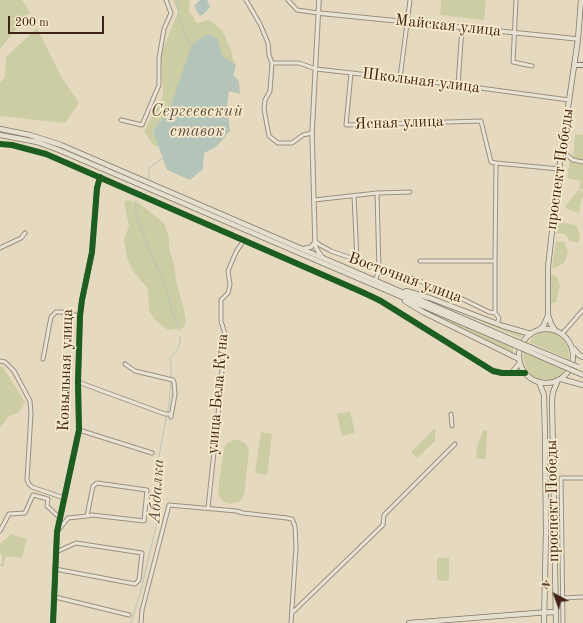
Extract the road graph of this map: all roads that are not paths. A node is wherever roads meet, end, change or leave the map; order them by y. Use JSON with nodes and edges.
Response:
{"nodes":[{"id":1,"x":166,"y":0,"type":"edge"},
{"id":2,"x":246,"y":0,"type":"edge"},
{"id":3,"x":288,"y":0,"type":"edge"},
{"id":4,"x":319,"y":0,"type":"edge"},
{"id":5,"x":410,"y":0,"type":"edge"},
{"id":6,"x":516,"y":0,"type":"edge"},
{"id":7,"x":581,"y":0,"type":"edge"},
{"id":8,"x":318,"y":13,"type":"junction"},
{"id":9,"x":407,"y":22,"type":"junction"},
{"id":10,"x":462,"y":27,"type":"junction"},
{"id":11,"x":515,"y":33,"type":"junction"},
{"id":12,"x":578,"y":39,"type":"junction"},
{"id":13,"x":272,"y":63,"type":"junction"},
{"id":14,"x":574,"y":64,"type":"junction"},
{"id":15,"x":532,"y":66,"type":"dead end"},
{"id":16,"x":583,"y":66,"type":"edge"},
{"id":17,"x":316,"y":69,"type":"junction"},
{"id":18,"x":351,"y":73,"type":"junction"},
{"id":19,"x":400,"y":78,"type":"junction"},
{"id":20,"x":458,"y":85,"type":"junction"},
{"id":21,"x":570,"y":100,"type":"junction"},
{"id":22,"x":121,"y":120,"type":"dead end"},
{"id":23,"x":0,"y":129,"type":"edge"},
{"id":24,"x":312,"y":133,"type":"junction"},
{"id":25,"x":0,"y":135,"type":"edge"},
{"id":26,"x":0,"y":144,"type":"edge"},
{"id":27,"x":562,"y":151,"type":"junction"},
{"id":28,"x":583,"y":162,"type":"edge"},
{"id":29,"x":496,"y":163,"type":"junction"},
{"id":30,"x":559,"y":170,"type":"junction"},
{"id":31,"x":100,"y":177,"type":"junction"},
{"id":32,"x":410,"y":192,"type":"dead end"},
{"id":33,"x":376,"y":193,"type":"junction"},
{"id":34,"x":354,"y":196,"type":"junction"},
{"id":35,"x":314,"y":200,"type":"junction"},
{"id":36,"x":25,"y":233,"type":"dead end"},
{"id":37,"x":244,"y":240,"type":"junction"},
{"id":38,"x":315,"y":241,"type":"junction"},
{"id":39,"x":0,"y":248,"type":"edge"},
{"id":40,"x":301,"y":249,"type":"junction"},
{"id":41,"x":324,"y":259,"type":"junction"},
{"id":42,"x":357,"y":260,"type":"junction"},
{"id":43,"x":420,"y":261,"type":"dead end"},
{"id":44,"x":495,"y":261,"type":"junction"},
{"id":45,"x":379,"y":270,"type":"junction"},
{"id":46,"x":375,"y":280,"type":"junction"},
{"id":47,"x":394,"y":288,"type":"junction"},
{"id":48,"x":386,"y":290,"type":"junction"},
{"id":49,"x":583,"y":310,"type":"edge"},
{"id":50,"x":495,"y":313,"type":"junction"},
{"id":51,"x":548,"y":315,"type":"junction"},
{"id":52,"x":80,"y":316,"type":"junction"},
{"id":53,"x":497,"y":324,"type":"junction"},
{"id":54,"x":555,"y":330,"type":"junction"},
{"id":55,"x":538,"y":331,"type":"junction"},
{"id":56,"x":531,"y":334,"type":"junction"},
{"id":57,"x":562,"y":334,"type":"junction"},
{"id":58,"x":513,"y":342,"type":"junction"},
{"id":59,"x":572,"y":347,"type":"junction"},
{"id":60,"x":583,"y":357,"type":"edge"},
{"id":61,"x":43,"y":359,"type":"dead end"},
{"id":62,"x":0,"y":361,"type":"edge"},
{"id":63,"x":519,"y":361,"type":"junction"},
{"id":64,"x":124,"y":364,"type":"dead end"},
{"id":65,"x":577,"y":370,"type":"junction"},
{"id":66,"x":583,"y":370,"type":"edge"},
{"id":67,"x":512,"y":372,"type":"junction"},
{"id":68,"x":525,"y":373,"type":"junction"},
{"id":69,"x":583,"y":375,"type":"edge"},
{"id":70,"x":559,"y":380,"type":"junction"},
{"id":71,"x":78,"y":382,"type":"junction"},
{"id":72,"x":539,"y":382,"type":"junction"},
{"id":73,"x":583,"y":385,"type":"edge"},
{"id":74,"x":451,"y":414,"type":"dead end"},
{"id":75,"x":452,"y":426,"type":"dead end"},
{"id":76,"x":78,"y":430,"type":"junction"},
{"id":77,"x":455,"y":444,"type":"dead end"},
{"id":78,"x":152,"y":453,"type":"dead end"},
{"id":79,"x":583,"y":478,"type":"edge"},
{"id":80,"x":64,"y":498,"type":"junction"},
{"id":81,"x":208,"y":508,"type":"junction"},
{"id":82,"x":60,"y":516,"type":"junction"},
{"id":83,"x":87,"y":516,"type":"junction"},
{"id":84,"x":0,"y":531,"type":"edge"},
{"id":85,"x":57,"y":532,"type":"junction"},
{"id":86,"x":554,"y":549,"type":"junction"},
{"id":87,"x":562,"y":549,"type":"junction"},
{"id":88,"x":56,"y":552,"type":"junction"},
{"id":89,"x":55,"y":569,"type":"junction"},
{"id":90,"x":55,"y":597,"type":"junction"},
{"id":91,"x":583,"y":597,"type":"edge"},
{"id":92,"x":562,"y":598,"type":"junction"},
{"id":93,"x":293,"y":612,"type":"junction"},
{"id":94,"x":544,"y":612,"type":"junction"},
{"id":95,"x":555,"y":612,"type":"junction"},
{"id":96,"x":130,"y":615,"type":"dead end"},
{"id":97,"x":53,"y":623,"type":"edge"},
{"id":98,"x":140,"y":623,"type":"edge"},
{"id":99,"x":292,"y":623,"type":"edge"},
{"id":100,"x":409,"y":623,"type":"edge"},
{"id":101,"x":544,"y":623,"type":"edge"},
{"id":102,"x":556,"y":623,"type":"edge"},
{"id":103,"x":563,"y":623,"type":"edge"}],
"edges":[{"from":1,"to":22,"type":"street"},
{"from":2,"to":13,"type":"street"},
{"from":3,"to":8,"type":"street"},
{"from":4,"to":8,"type":"street"},
{"from":5,"to":9,"type":"street"},
{"from":6,"to":11,"type":"street"},
{"from":7,"to":12,"type":"main road","name":"проспект Победы"},
{"from":8,"to":9,"type":"street","name":"Майская улица"},
{"from":8,"to":17,"type":"street"},
{"from":9,"to":10,"type":"street","name":"Майская улица"},
{"from":9,"to":19,"type":"street"},
{"from":10,"to":11,"type":"street","name":"Майская улица"},
{"from":10,"to":20,"type":"street"},
{"from":11,"to":12,"type":"street","name":"Майская улица"},
{"from":11,"to":15,"type":"street"},
{"from":12,"to":14,"type":"main road","name":"проспект Победы"},
{"from":13,"to":17,"type":"street","name":"Школьная улица"},
{"from":13,"to":24,"type":"street"},
{"from":14,"to":16,"type":"main road"},
{"from":14,"to":21,"type":"main road","name":"проспект Победы"},
{"from":17,"to":18,"type":"street","name":"Школьная улица"},
{"from":17,"to":24,"type":"street"},
{"from":18,"to":19,"type":"street","name":"Школьная улица"},
{"from":18,"to":29,"type":"street","name":"Ясная улица"},
{"from":19,"to":20,"type":"street","name":"Школьная улица"},
{"from":20,"to":21,"type":"street","name":"Школьная улица"},
{"from":21,"to":27,"type":"main road","name":"проспект Победы"},
{"from":23,"to":40,"type":"main road"},
{"from":24,"to":35,"type":"street"},
{"from":25,"to":48,"type":"main road"},
{"from":26,"to":31,"type":"street"},
{"from":27,"to":28,"type":"street"},
{"from":27,"to":30,"type":"main road","name":"проспект Победы"},
{"from":29,"to":30,"type":"street"},
{"from":29,"to":44,"type":"street"},
{"from":30,"to":51,"type":"main road","name":"проспект Победы"},
{"from":31,"to":37,"type":"street"},
{"from":31,"to":52,"type":"street","name":"Ковыльная улица"},
{"from":32,"to":33,"type":"street"},
{"from":33,"to":34,"type":"street"},
{"from":33,"to":45,"type":"street"},
{"from":34,"to":35,"type":"street"},
{"from":34,"to":42,"type":"street"},
{"from":35,"to":38,"type":"street"},
{"from":36,"to":39,"type":"street"},
{"from":37,"to":67,"type":"street"},
{"from":37,"to":81,"type":"street","name":"улица Бела Куна"},
{"from":38,"to":40,"type":"street"},
{"from":38,"to":41,"type":"street"},
{"from":38,"to":42,"type":"street","name":"Восточная улица"},
{"from":40,"to":41,"type":"main road"},
{"from":41,"to":46,"type":"main road"},
{"from":42,"to":45,"type":"street","name":"Восточная улица"},
{"from":43,"to":44,"type":"street"},
{"from":44,"to":50,"type":"street"},
{"from":45,"to":46,"type":"street"},
{"from":45,"to":50,"type":"street","name":"Восточная улица"},
{"from":46,"to":47,"type":"main road"},
{"from":47,"to":53,"type":"main road"},
{"from":47,"to":58,"type":"main road"},
{"from":48,"to":58,"type":"main road"},
{"from":48,"to":63,"type":"main road"},
{"from":49,"to":57,"type":"street"},
{"from":50,"to":53,"type":"street"},
{"from":51,"to":54,"type":"main road","name":"проспект Победы"},
{"from":51,"to":55,"type":"main road"},
{"from":52,"to":61,"type":"street"},
{"from":52,"to":71,"type":"street","name":"Ковыльная улица"},
{"from":53,"to":56,"type":"main road"},
{"from":54,"to":55,"type":"main road"},
{"from":54,"to":57,"type":"main road"},
{"from":55,"to":56,"type":"main road"},
{"from":56,"to":63,"type":"main road"},
{"from":57,"to":59,"type":"main road"},
{"from":58,"to":65,"type":"main road","bridge":true},
{"from":59,"to":60,"type":"main road"},
{"from":59,"to":70,"type":"main road"},
{"from":62,"to":80,"type":"street"},
{"from":63,"to":67,"type":"street"},
{"from":63,"to":68,"type":"main road"},
{"from":64,"to":71,"type":"street"},
{"from":65,"to":66,"type":"main road"},
{"from":65,"to":69,"type":"main road"},
{"from":67,"to":68,"type":"street"},
{"from":68,"to":72,"type":"main road"},
{"from":70,"to":72,"type":"main road"},
{"from":70,"to":73,"type":"main road"},
{"from":70,"to":86,"type":"main road","name":"проспект Победы"},
{"from":71,"to":76,"type":"street","name":"Ковыльная улица"},
{"from":72,"to":94,"type":"main road","name":"проспект Победы"},
{"from":74,"to":75,"type":"street"},
{"from":76,"to":78,"type":"street"},
{"from":76,"to":80,"type":"street","name":"Ковыльная улица"},
{"from":77,"to":93,"type":"street"},
{"from":79,"to":87,"type":"street"},
{"from":80,"to":82,"type":"street","name":"Ковыльная улица"},
{"from":81,"to":93,"type":"street"},
{"from":81,"to":98,"type":"street"},
{"from":82,"to":84,"type":"street"},
{"from":82,"to":85,"type":"street","name":"Ковыльная улица"},
{"from":83,"to":83,"type":"street"},
{"from":83,"to":85,"type":"street"},
{"from":85,"to":88,"type":"street","name":"Ковыльная улица"},
{"from":86,"to":87,"type":"street"},
{"from":86,"to":95,"type":"main road","name":"проспект Победы"},
{"from":87,"to":92,"type":"street"},
{"from":88,"to":89,"type":"street","name":"Ковыльная улица"},
{"from":88,"to":89,"type":"street"},
{"from":89,"to":90,"type":"street","name":"Ковыльная улица"},
{"from":90,"to":96,"type":"street"},
{"from":90,"to":97,"type":"street","name":"Ковыльная улица"},
{"from":91,"to":92,"type":"street"},
{"from":92,"to":103,"type":"street"},
{"from":93,"to":99,"type":"street"},
{"from":94,"to":95,"type":"main road"},
{"from":94,"to":100,"type":"main road"},
{"from":94,"to":101,"type":"main road","name":"проспект Победы"},
{"from":95,"to":102,"type":"main road","name":"проспект Победы"}]}
